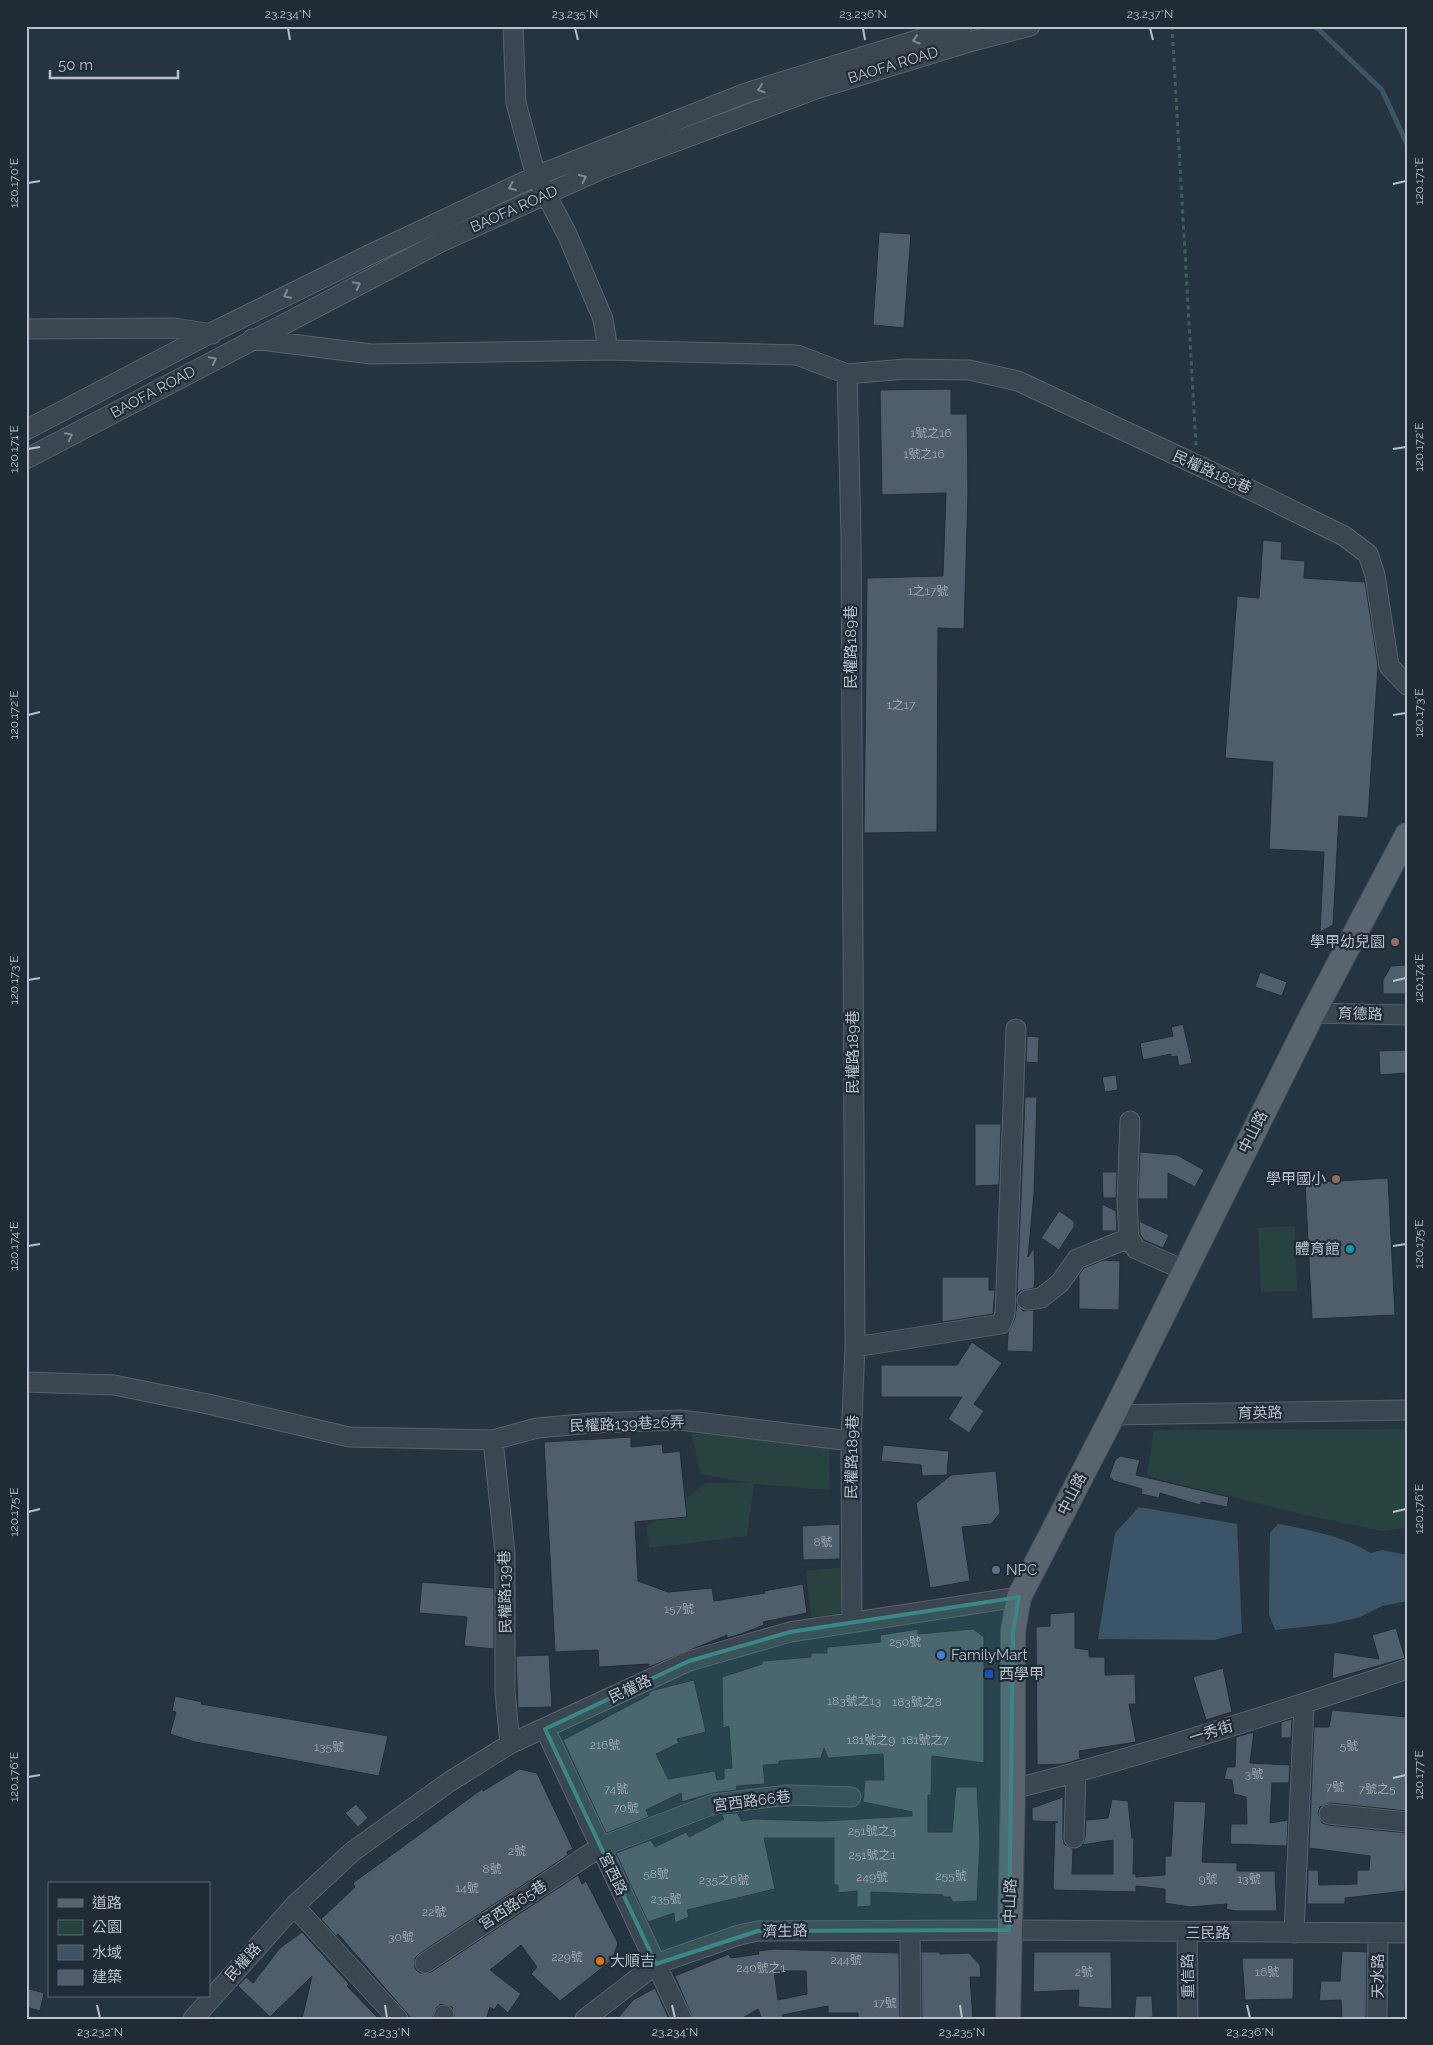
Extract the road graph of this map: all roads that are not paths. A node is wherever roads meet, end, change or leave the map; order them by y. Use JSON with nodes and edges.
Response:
{"nodes":[{"id":1,"x":513,"y":26,"type":"edge"},
{"id":2,"x":962,"y":26,"type":"edge"},
{"id":3,"x":1030,"y":26,"type":"edge"},
{"id":4,"x":536,"y":176,"type":"junction"},
{"id":5,"x":545,"y":196,"type":"junction"},
{"id":6,"x":26,"y":329,"type":"edge"},
{"id":7,"x":209,"y":334,"type":"junction"},
{"id":8,"x":252,"y":339,"type":"junction"},
{"id":9,"x":608,"y":350,"type":"junction"},
{"id":10,"x":847,"y":374,"type":"junction"},
{"id":11,"x":26,"y":430,"type":"edge"},
{"id":12,"x":26,"y":459,"type":"edge"},
{"id":13,"x":1407,"y":685,"type":"edge"},
{"id":14,"x":1407,"y":835,"type":"edge"},
{"id":15,"x":1313,"y":1013,"type":"junction"},
{"id":16,"x":1407,"y":1014,"type":"edge"},
{"id":17,"x":1016,"y":1029,"type":"dead end"},
{"id":18,"x":1130,"y":1121,"type":"dead end"},
{"id":19,"x":1129,"y":1238,"type":"junction"},
{"id":20,"x":1184,"y":1270,"type":"junction"},
{"id":21,"x":1027,"y":1300,"type":"dead end"},
{"id":22,"x":855,"y":1347,"type":"junction"},
{"id":23,"x":26,"y":1382,"type":"edge"},
{"id":24,"x":1407,"y":1410,"type":"edge"},
{"id":25,"x":1113,"y":1415,"type":"junction"},
{"id":26,"x":493,"y":1440,"type":"junction"},
{"id":27,"x":852,"y":1441,"type":"junction"},
{"id":28,"x":1019,"y":1596,"type":"junction"},
{"id":29,"x":852,"y":1624,"type":"junction"},
{"id":30,"x":1407,"y":1669,"type":"edge"},
{"id":31,"x":1304,"y":1704,"type":"junction"},
{"id":32,"x":545,"y":1729,"type":"junction"},
{"id":33,"x":510,"y":1744,"type":"junction"},
{"id":34,"x":1076,"y":1773,"type":"junction"},
{"id":35,"x":1013,"y":1789,"type":"junction"},
{"id":36,"x":850,"y":1797,"type":"dead end"},
{"id":37,"x":1329,"y":1814,"type":"dead end"},
{"id":38,"x":1407,"y":1822,"type":"edge"},
{"id":39,"x":1074,"y":1838,"type":"dead end"},
{"id":40,"x":600,"y":1847,"type":"junction"},
{"id":41,"x":294,"y":1906,"type":"junction"},
{"id":42,"x":1009,"y":1930,"type":"junction"},
{"id":43,"x":910,"y":1932,"type":"junction"},
{"id":44,"x":1378,"y":1932,"type":"junction"},
{"id":45,"x":1187,"y":1933,"type":"junction"},
{"id":46,"x":1294,"y":1933,"type":"junction"},
{"id":47,"x":1407,"y":1933,"type":"edge"},
{"id":48,"x":425,"y":1963,"type":"dead end"},
{"id":49,"x":656,"y":1964,"type":"junction"},
{"id":50,"x":193,"y":2019,"type":"edge"},
{"id":51,"x":398,"y":2019,"type":"edge"},
{"id":52,"x":585,"y":2019,"type":"edge"},
{"id":53,"x":682,"y":2019,"type":"edge"},
{"id":54,"x":911,"y":2019,"type":"edge"},
{"id":55,"x":1008,"y":2019,"type":"edge"},
{"id":56,"x":1188,"y":2019,"type":"edge"},
{"id":57,"x":1378,"y":2019,"type":"edge"}],
"edges":[{"from":1,"to":4,"type":"street"},
{"from":2,"to":4,"type":"street","name":"BAOFA ROAD","one_way":true},
{"from":5,"to":3,"type":"street","name":"BAOFA ROAD","one_way":true},
{"from":4,"to":5,"type":"street"},
{"from":4,"to":7,"type":"street","name":"BAOFA ROAD","one_way":true},
{"from":8,"to":5,"type":"street","name":"BAOFA ROAD","one_way":true},
{"from":5,"to":9,"type":"street"},
{"from":6,"to":7,"type":"street"},
{"from":7,"to":8,"type":"street"},
{"from":7,"to":11,"type":"street","name":"BAOFA ROAD"},
{"from":8,"to":9,"type":"street"},
{"from":12,"to":8,"type":"street","name":"BAOFA ROAD","one_way":true},
{"from":9,"to":10,"type":"street"},
{"from":10,"to":13,"type":"street","name":"民權路189巷"},
{"from":10,"to":22,"type":"street","name":"民權路189巷"},
{"from":14,"to":15,"type":"main road","name":"中山路"},
{"from":15,"to":16,"type":"street","name":"育德路"},
{"from":15,"to":20,"type":"main road","name":"中山路"},
{"from":17,"to":22,"type":"street"},
{"from":18,"to":19,"type":"street"},
{"from":19,"to":20,"type":"street"},
{"from":19,"to":21,"type":"street"},
{"from":20,"to":25,"type":"main road","name":"中山路"},
{"from":22,"to":27,"type":"street","name":"民權路189巷"},
{"from":23,"to":26,"type":"street","name":"民權路139巷26弄"},
{"from":24,"to":25,"type":"street","name":"育英路"},
{"from":25,"to":28,"type":"main road","name":"中山路"},
{"from":26,"to":27,"type":"street","name":"民權路139巷26弄"},
{"from":26,"to":33,"type":"street","name":"民權路139巷"},
{"from":27,"to":29,"type":"street","name":"民權路189巷"},
{"from":28,"to":29,"type":"street","name":"民權路"},
{"from":28,"to":35,"type":"main road","name":"中山路"},
{"from":29,"to":32,"type":"street","name":"民權路"},
{"from":30,"to":31,"type":"street","name":"一秀街"},
{"from":31,"to":34,"type":"street","name":"一秀街"},
{"from":31,"to":46,"type":"street"},
{"from":32,"to":33,"type":"street","name":"民權路"},
{"from":32,"to":40,"type":"street","name":"宮西路"},
{"from":33,"to":41,"type":"street","name":"民權路"},
{"from":34,"to":35,"type":"street","name":"一秀街"},
{"from":34,"to":39,"type":"street"},
{"from":35,"to":42,"type":"main road","name":"中山路"},
{"from":36,"to":40,"type":"street","name":"宮西路66巷"},
{"from":37,"to":38,"type":"street"},
{"from":40,"to":48,"type":"street","name":"宮西路65巷"},
{"from":40,"to":49,"type":"street","name":"宮西路"},
{"from":41,"to":50,"type":"street","name":"民權路"},
{"from":41,"to":51,"type":"street"},
{"from":42,"to":43,"type":"street","name":"濟生路"},
{"from":42,"to":45,"type":"street","name":"三民路"},
{"from":42,"to":55,"type":"main road","name":"中山路"},
{"from":43,"to":49,"type":"street","name":"濟生路"},
{"from":43,"to":54,"type":"street"},
{"from":44,"to":46,"type":"street","name":"三民路"},
{"from":44,"to":47,"type":"street","name":"三民路"},
{"from":44,"to":57,"type":"street","name":"天水路"},
{"from":45,"to":46,"type":"street","name":"三民路"},
{"from":45,"to":56,"type":"street","name":"重信路"},
{"from":49,"to":52,"type":"street","name":"濟生路"},
{"from":49,"to":53,"type":"street","name":"宮西路"}]}
